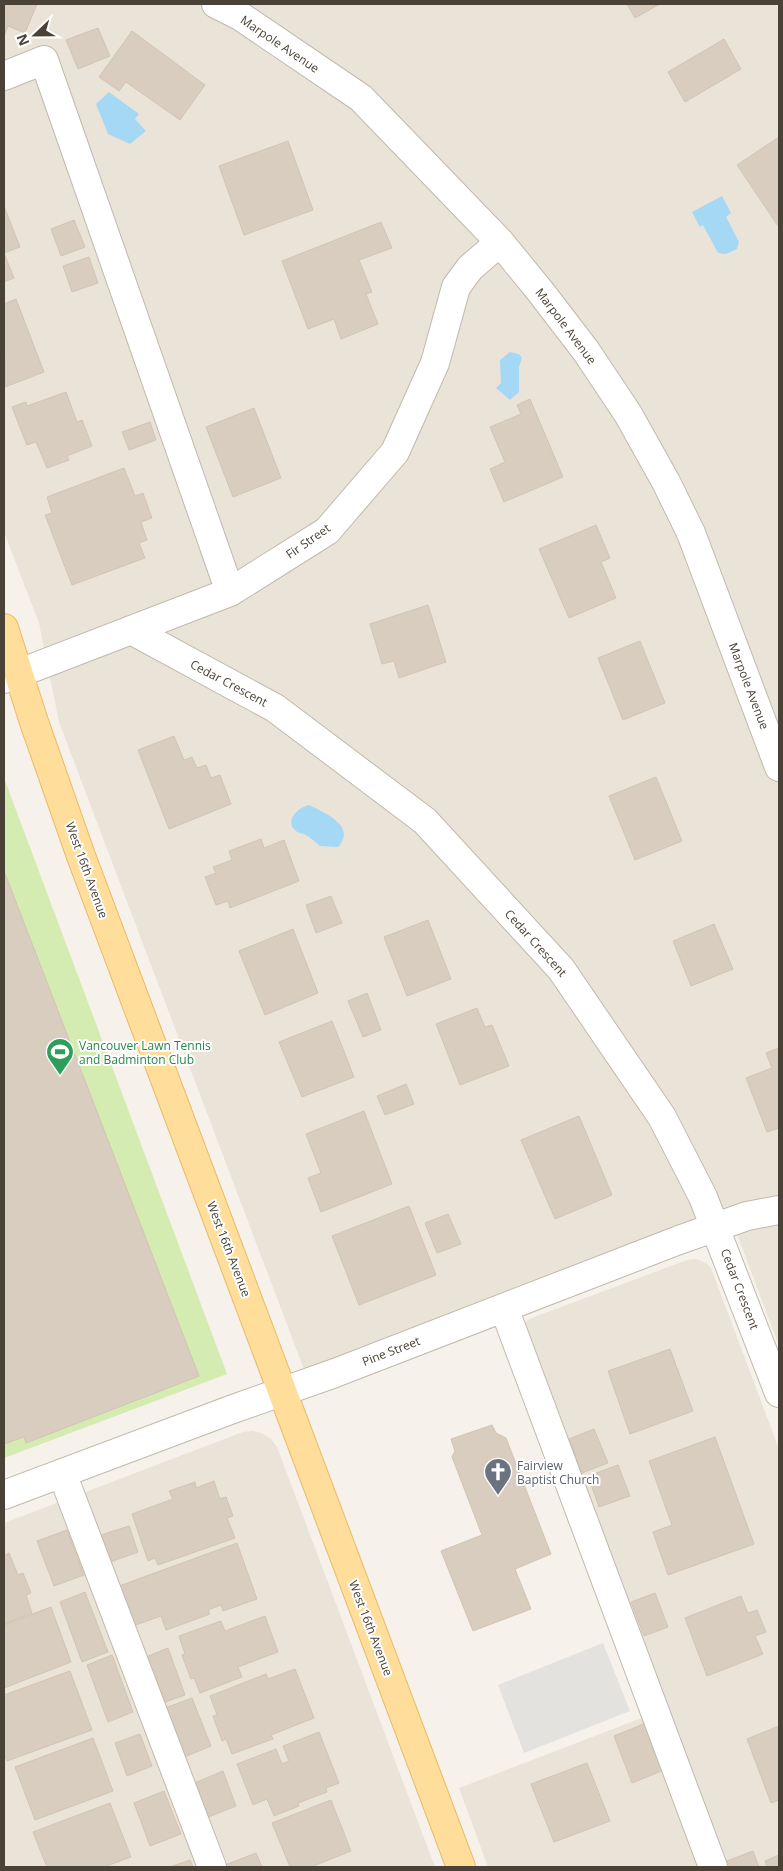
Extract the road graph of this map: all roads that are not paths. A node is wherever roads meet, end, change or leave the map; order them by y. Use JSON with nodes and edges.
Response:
{"nodes":[{"id":1,"x":216,"y":4,"type":"edge"},
{"id":2,"x":4,"y":76,"type":"edge"},
{"id":3,"x":500,"y":242,"type":"junction"},
{"id":4,"x":230,"y":592,"type":"junction"},
{"id":5,"x":4,"y":628,"type":"edge"},
{"id":6,"x":131,"y":630,"type":"junction"},
{"id":7,"x":11,"y":676,"type":"edge"},
{"id":8,"x":777,"y":756,"type":"edge"},
{"id":9,"x":779,"y":1210,"type":"edge"},
{"id":10,"x":716,"y":1227,"type":"junction"},
{"id":11,"x":504,"y":1308,"type":"junction"},
{"id":12,"x":282,"y":1391,"type":"junction"},
{"id":13,"x":779,"y":1393,"type":"edge"},
{"id":14,"x":62,"y":1474,"type":"junction"},
{"id":15,"x":4,"y":1496,"type":"edge"},
{"id":16,"x":212,"y":1867,"type":"edge"},
{"id":17,"x":461,"y":1867,"type":"edge"},
{"id":18,"x":714,"y":1867,"type":"edge"}],
"edges":[{"from":1,"to":3,"type":"street","name":"Marpole Avenue"},
{"from":2,"to":4,"type":"street"},
{"from":3,"to":4,"type":"street","name":"Fir Street"},
{"from":3,"to":8,"type":"street","name":"Marpole Avenue"},
{"from":4,"to":6,"type":"street","name":"Fir Street"},
{"from":5,"to":7,"type":"main road","name":"West 16th Avenue"},
{"from":6,"to":7,"type":"street","name":"Fir Street"},
{"from":6,"to":10,"type":"street","name":"Cedar Crescent"},
{"from":7,"to":12,"type":"main road","name":"West 16th Avenue"},
{"from":9,"to":10,"type":"street","name":"Pine Street"},
{"from":10,"to":11,"type":"street","name":"Pine Street"},
{"from":10,"to":13,"type":"street","name":"Cedar Crescent"},
{"from":11,"to":12,"type":"street","name":"Pine Street"},
{"from":11,"to":18,"type":"street"},
{"from":12,"to":14,"type":"street","name":"Pine Street"},
{"from":12,"to":17,"type":"main road","name":"West 16th Avenue"},
{"from":14,"to":15,"type":"street","name":"Pine Street"},
{"from":14,"to":16,"type":"street"}]}
